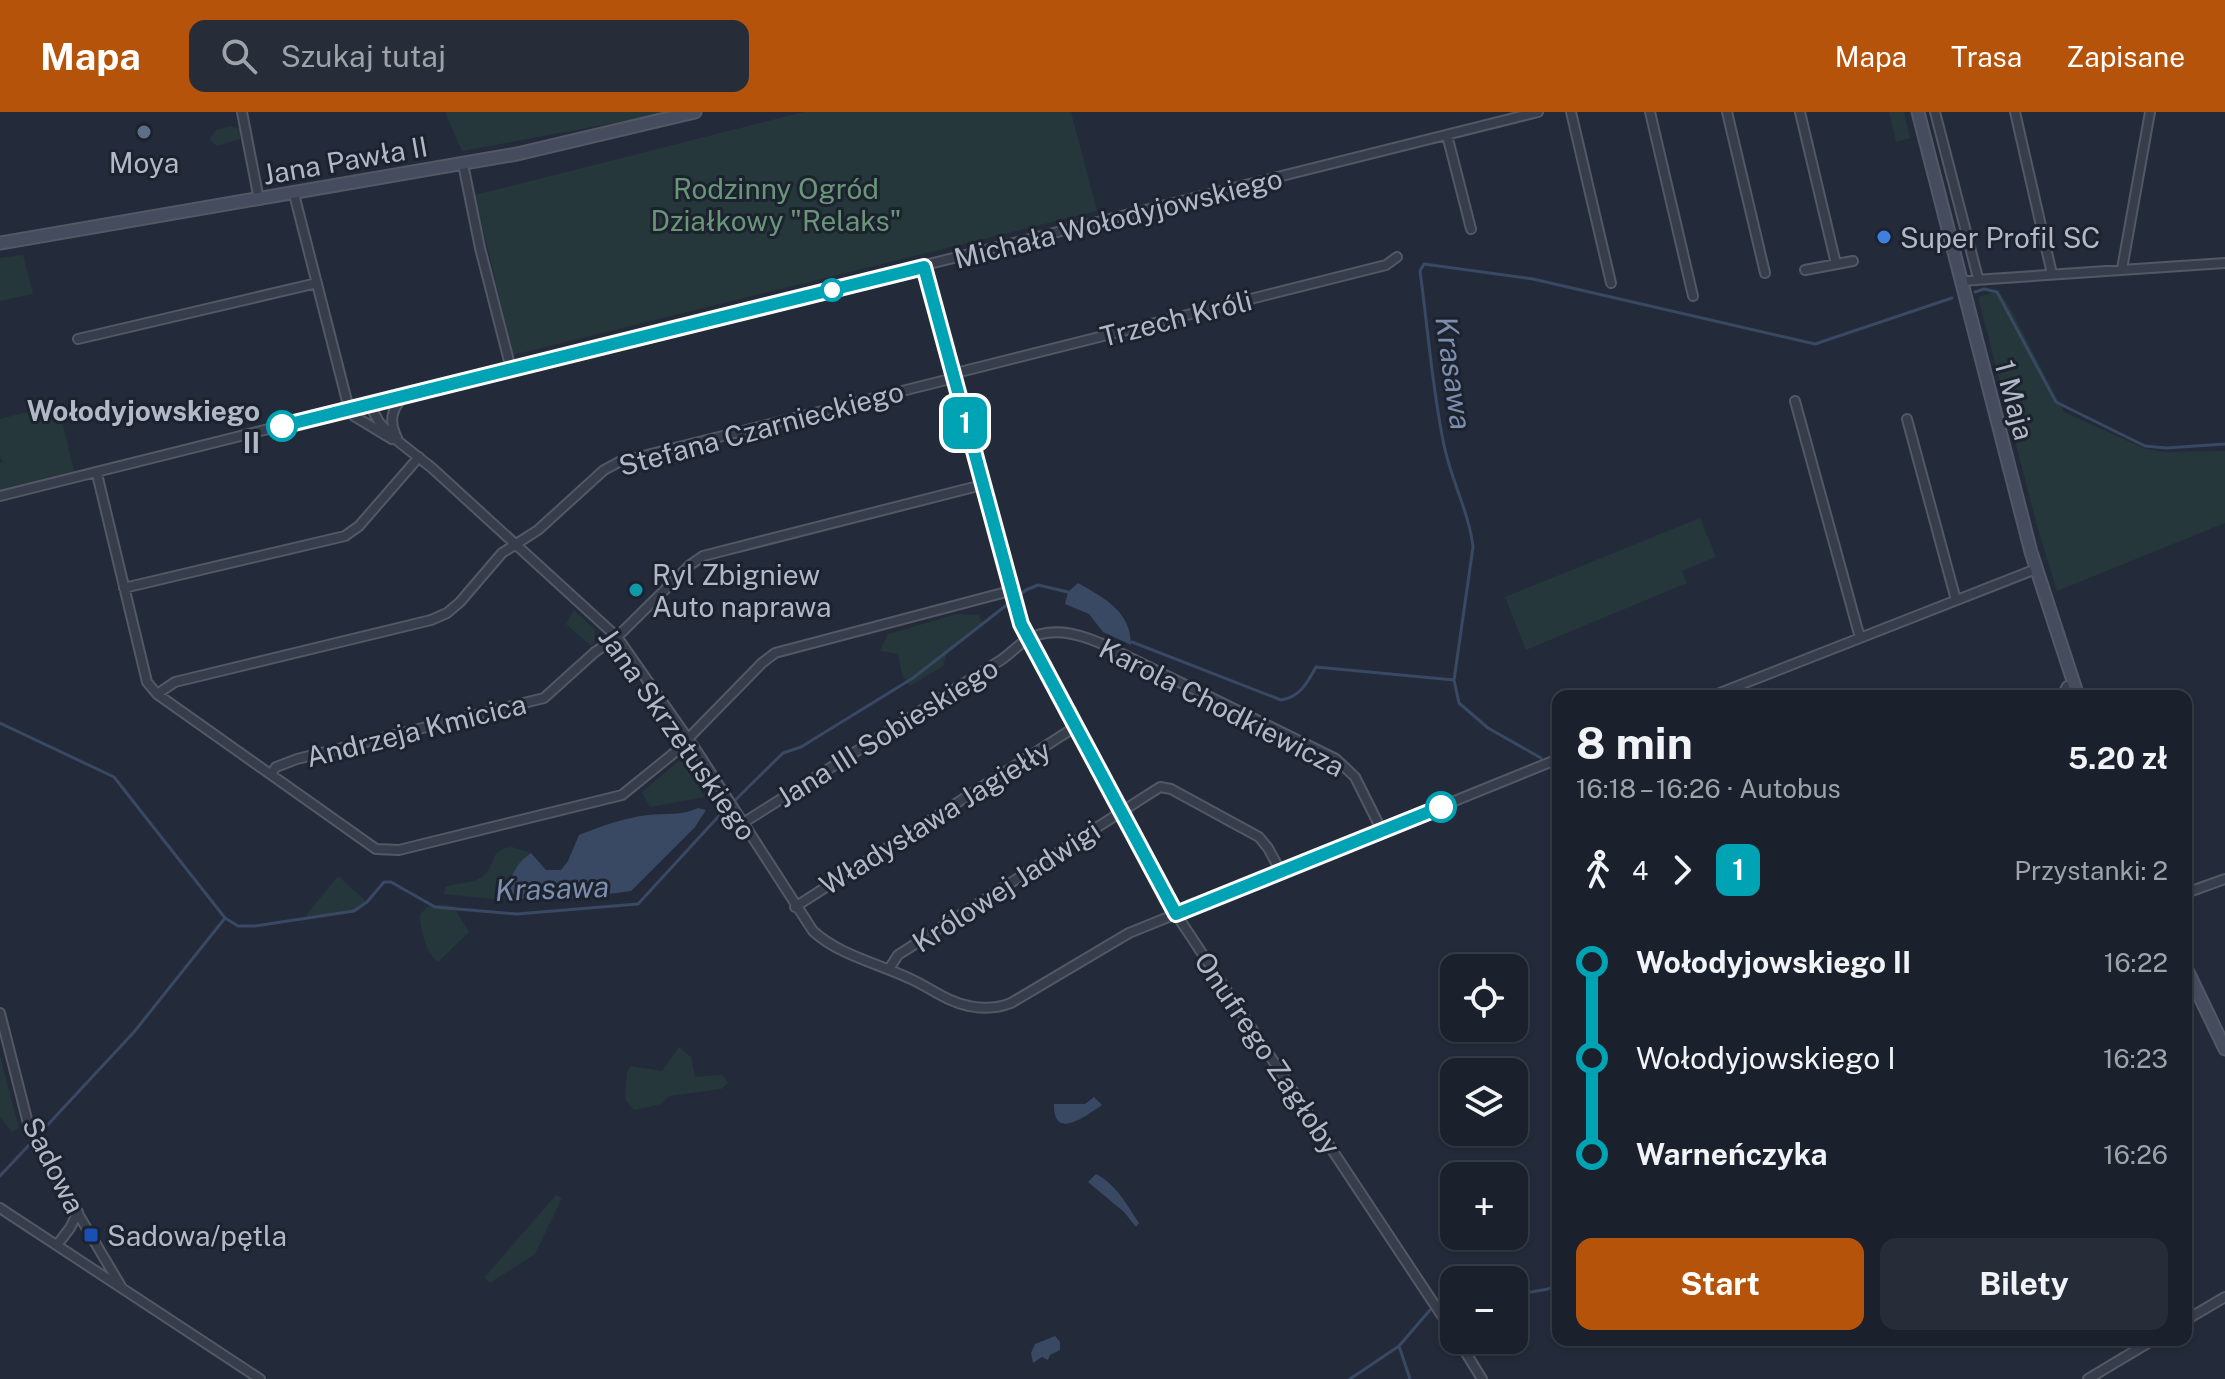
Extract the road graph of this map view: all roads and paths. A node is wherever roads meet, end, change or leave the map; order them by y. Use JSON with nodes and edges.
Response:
{"nodes":[{"id":1,"x":242,"y":112,"type":"edge"},
{"id":2,"x":695,"y":112,"type":"edge"},
{"id":3,"x":1538,"y":112,"type":"edge"},
{"id":4,"x":1571,"y":112,"type":"edge"},
{"id":5,"x":1650,"y":112,"type":"edge"},
{"id":6,"x":1727,"y":112,"type":"edge"},
{"id":7,"x":1800,"y":112,"type":"edge"},
{"id":8,"x":1918,"y":112,"type":"edge"},
{"id":9,"x":1935,"y":112,"type":"edge"},
{"id":10,"x":2015,"y":112,"type":"edge"},
{"id":11,"x":2150,"y":112,"type":"edge"},
{"id":12,"x":1447,"y":135,"type":"junction"},
{"id":13,"x":463,"y":164,"type":"junction"},
{"id":14,"x":294,"y":194,"type":"junction"},
{"id":15,"x":259,"y":200,"type":"junction"},
{"id":16,"x":1471,"y":229,"type":"dead end"},
{"id":17,"x":0,"y":243,"type":"edge"},
{"id":18,"x":1397,"y":257,"type":"dead end"},
{"id":19,"x":1853,"y":261,"type":"dead end"},
{"id":20,"x":2225,"y":263,"type":"edge"},
{"id":21,"x":1836,"y":264,"type":"junction"},
{"id":22,"x":924,"y":267,"type":"junction"},
{"id":23,"x":2122,"y":269,"type":"junction"},
{"id":24,"x":1805,"y":270,"type":"dead end"},
{"id":25,"x":1765,"y":273,"type":"dead end"},
{"id":26,"x":2052,"y":274,"type":"junction"},
{"id":27,"x":1978,"y":278,"type":"junction"},
{"id":28,"x":1960,"y":281,"type":"junction"},
{"id":29,"x":317,"y":283,"type":"junction"},
{"id":30,"x":1611,"y":283,"type":"dead end"},
{"id":31,"x":1693,"y":296,"type":"dead end"},
{"id":32,"x":78,"y":339,"type":"dead end"},
{"id":33,"x":511,"y":369,"type":"junction"},
{"id":34,"x":953,"y":376,"type":"junction"},
{"id":35,"x":405,"y":395,"type":"junction"},
{"id":36,"x":1795,"y":401,"type":"dead end"},
{"id":37,"x":369,"y":404,"type":"junction"},
{"id":38,"x":349,"y":409,"type":"junction"},
{"id":39,"x":1907,"y":419,"type":"dead end"},
{"id":40,"x":403,"y":445,"type":"junction"},
{"id":41,"x":419,"y":457,"type":"junction"},
{"id":42,"x":97,"y":474,"type":"junction"},
{"id":43,"x":982,"y":485,"type":"junction"},
{"id":44,"x":0,"y":496,"type":"edge"},
{"id":45,"x":515,"y":543,"type":"junction"},
{"id":46,"x":2036,"y":569,"type":"junction"},
{"id":47,"x":124,"y":588,"type":"junction"},
{"id":48,"x":1012,"y":597,"type":"junction"},
{"id":49,"x":1956,"y":600,"type":"junction"},
{"id":50,"x":617,"y":637,"type":"junction"},
{"id":51,"x":1860,"y":638,"type":"junction"},
{"id":52,"x":1029,"y":639,"type":"junction"},
{"id":53,"x":2074,"y":684,"type":"junction"},
{"id":54,"x":1727,"y":690,"type":"edge"},
{"id":55,"x":2065,"y":690,"type":"edge"},
{"id":56,"x":2076,"y":690,"type":"edge"},
{"id":57,"x":157,"y":694,"type":"junction"},
{"id":58,"x":1075,"y":727,"type":"junction"},
{"id":59,"x":688,"y":739,"type":"junction"},
{"id":60,"x":1552,"y":761,"type":"edge"},
{"id":61,"x":271,"y":774,"type":"junction"},
{"id":62,"x":1121,"y":812,"type":"junction"},
{"id":63,"x":743,"y":823,"type":"junction"},
{"id":64,"x":1382,"y":831,"type":"junction"},
{"id":65,"x":1281,"y":872,"type":"junction"},
{"id":66,"x":2225,"y":879,"type":"edge"},
{"id":67,"x":2192,"y":891,"type":"edge"},
{"id":68,"x":795,"y":907,"type":"junction"},
{"id":69,"x":1176,"y":914,"type":"junction"},
{"id":70,"x":889,"y":969,"type":"junction"},
{"id":71,"x":2192,"y":980,"type":"edge"},
{"id":72,"x":0,"y":1013,"type":"edge"},
{"id":73,"x":2225,"y":1049,"type":"edge"},
{"id":74,"x":0,"y":1208,"type":"edge"},
{"id":75,"x":78,"y":1212,"type":"junction"},
{"id":76,"x":57,"y":1245,"type":"junction"},
{"id":77,"x":123,"y":1290,"type":"junction"},
{"id":78,"x":2225,"y":1297,"type":"edge"},
{"id":79,"x":1440,"y":1313,"type":"edge"},
{"id":80,"x":2192,"y":1316,"type":"edge"},
{"id":81,"x":2143,"y":1346,"type":"edge"},
{"id":82,"x":1467,"y":1354,"type":"edge"},
{"id":83,"x":260,"y":1379,"type":"edge"},
{"id":84,"x":1482,"y":1379,"type":"edge"},
{"id":85,"x":2088,"y":1379,"type":"edge"}],
"edges":[{"from":1,"to":15,"type":"street"},
{"from":2,"to":13,"type":"main road","name":"Jana Pawła II"},
{"from":3,"to":12,"type":"street","name":"Michała Wołodyjowskiego"},
{"from":4,"to":30,"type":"street"},
{"from":5,"to":31,"type":"street"},
{"from":6,"to":25,"type":"street"},
{"from":7,"to":21,"type":"street"},
{"from":8,"to":28,"type":"main road","name":"1 Maja"},
{"from":9,"to":27,"type":"street"},
{"from":10,"to":26,"type":"street"},
{"from":11,"to":23,"type":"street"},
{"from":12,"to":16,"type":"street"},
{"from":12,"to":22,"type":"street","name":"Michała Wołodyjowskiego"},
{"from":13,"to":14,"type":"main road","name":"Jana Pawła II"},
{"from":13,"to":33,"type":"street"},
{"from":14,"to":15,"type":"main road","name":"Jana Pawła II"},
{"from":14,"to":29,"type":"street"},
{"from":15,"to":17,"type":"main road","name":"Jana Pawła II"},
{"from":18,"to":34,"type":"street","name":"Trzech Króli"},
{"from":19,"to":21,"type":"street"},
{"from":20,"to":23,"type":"street"},
{"from":21,"to":24,"type":"street"},
{"from":22,"to":33,"type":"street","name":"Michała Wołodyjowskiego"},
{"from":22,"to":34,"type":"street","name":"Onufrego Zagłoby"},
{"from":23,"to":26,"type":"street"},
{"from":26,"to":27,"type":"street"},
{"from":27,"to":28,"type":"street"},
{"from":28,"to":46,"type":"main road","name":"1 Maja"},
{"from":29,"to":32,"type":"street"},
{"from":29,"to":38,"type":"street"},
{"from":33,"to":35,"type":"street","name":"Michała Wołodyjowskiego"},
{"from":34,"to":43,"type":"street","name":"Onufrego Zagłoby"},
{"from":34,"to":45,"type":"street","name":"Stefana Czarnieckiego"},
{"from":35,"to":37,"type":"street","name":"Michała Wołodyjowskiego"},
{"from":35,"to":40,"type":"street"},
{"from":36,"to":51,"type":"street"},
{"from":37,"to":38,"type":"street","name":"Michała Wołodyjowskiego"},
{"from":37,"to":40,"type":"street","name":"Jana Skrzetuskiego"},
{"from":38,"to":40,"type":"street","name":"Jana Skrzetuskiego"},
{"from":38,"to":42,"type":"street","name":"Michała Wołodyjowskiego"},
{"from":39,"to":49,"type":"street"},
{"from":40,"to":41,"type":"street","name":"Jana Skrzetuskiego"},
{"from":41,"to":45,"type":"street","name":"Jana Skrzetuskiego"},
{"from":41,"to":47,"type":"street"},
{"from":42,"to":44,"type":"street","name":"Michała Wołodyjowskiego"},
{"from":42,"to":47,"type":"street"},
{"from":43,"to":48,"type":"street","name":"Onufrego Zagłoby"},
{"from":43,"to":50,"type":"street","name":"Andrzeja Kmicica"},
{"from":45,"to":50,"type":"street","name":"Jana Skrzetuskiego"},
{"from":45,"to":57,"type":"street","name":"Stefana Czarnieckiego"},
{"from":46,"to":49,"type":"street"},
{"from":46,"to":53,"type":"main road","name":"1 Maja"},
{"from":47,"to":57,"type":"street"},
{"from":48,"to":52,"type":"street","name":"Onufrego Zagłoby"},
{"from":48,"to":59,"type":"street"},
{"from":49,"to":51,"type":"street"},
{"from":50,"to":59,"type":"street","name":"Jana Skrzetuskiego"},
{"from":50,"to":61,"type":"street","name":"Andrzeja Kmicica"},
{"from":51,"to":54,"type":"street"},
{"from":52,"to":58,"type":"street","name":"Onufrego Zagłoby"},
{"from":52,"to":63,"type":"street","name":"Jana III Sobieskiego"},
{"from":52,"to":64,"type":"street","name":"Karola Chodkiewicza"},
{"from":53,"to":55,"type":"street"},
{"from":53,"to":56,"type":"main road","name":"1 Maja"},
{"from":57,"to":61,"type":"street"},
{"from":58,"to":62,"type":"street","name":"Onufrego Zagłoby"},
{"from":58,"to":68,"type":"street","name":"Władysława Jagiełły"},
{"from":59,"to":61,"type":"street"},
{"from":59,"to":63,"type":"street","name":"Jana Skrzetuskiego"},
{"from":60,"to":64,"type":"street","name":"Jana Skrzetuskiego"},
{"from":62,"to":65,"type":"street","name":"Królowej Jadwigi"},
{"from":62,"to":69,"type":"street","name":"Onufrego Zagłoby"},
{"from":62,"to":70,"type":"street","name":"Królowej Jadwigi"},
{"from":63,"to":68,"type":"street","name":"Jana Skrzetuskiego"},
{"from":64,"to":65,"type":"street","name":"Jana Skrzetuskiego"},
{"from":65,"to":69,"type":"street","name":"Jana Skrzetuskiego"},
{"from":66,"to":67,"type":"street"},
{"from":68,"to":70,"type":"street","name":"Jana Skrzetuskiego"},
{"from":69,"to":70,"type":"street","name":"Jana Skrzetuskiego"},
{"from":69,"to":79,"type":"street","name":"Onufrego Zagłoby"},
{"from":71,"to":73,"type":"main road"},
{"from":72,"to":75,"type":"street","name":"Sadowa"},
{"from":74,"to":76,"type":"street"},
{"from":75,"to":76,"type":"street"},
{"from":75,"to":77,"type":"street","name":"Sadowa"},
{"from":76,"to":77,"type":"street"},
{"from":77,"to":83,"type":"street","name":"Sadowa"},
{"from":78,"to":80,"type":"street"},
{"from":81,"to":85,"type":"street"},
{"from":82,"to":84,"type":"street"}]}
